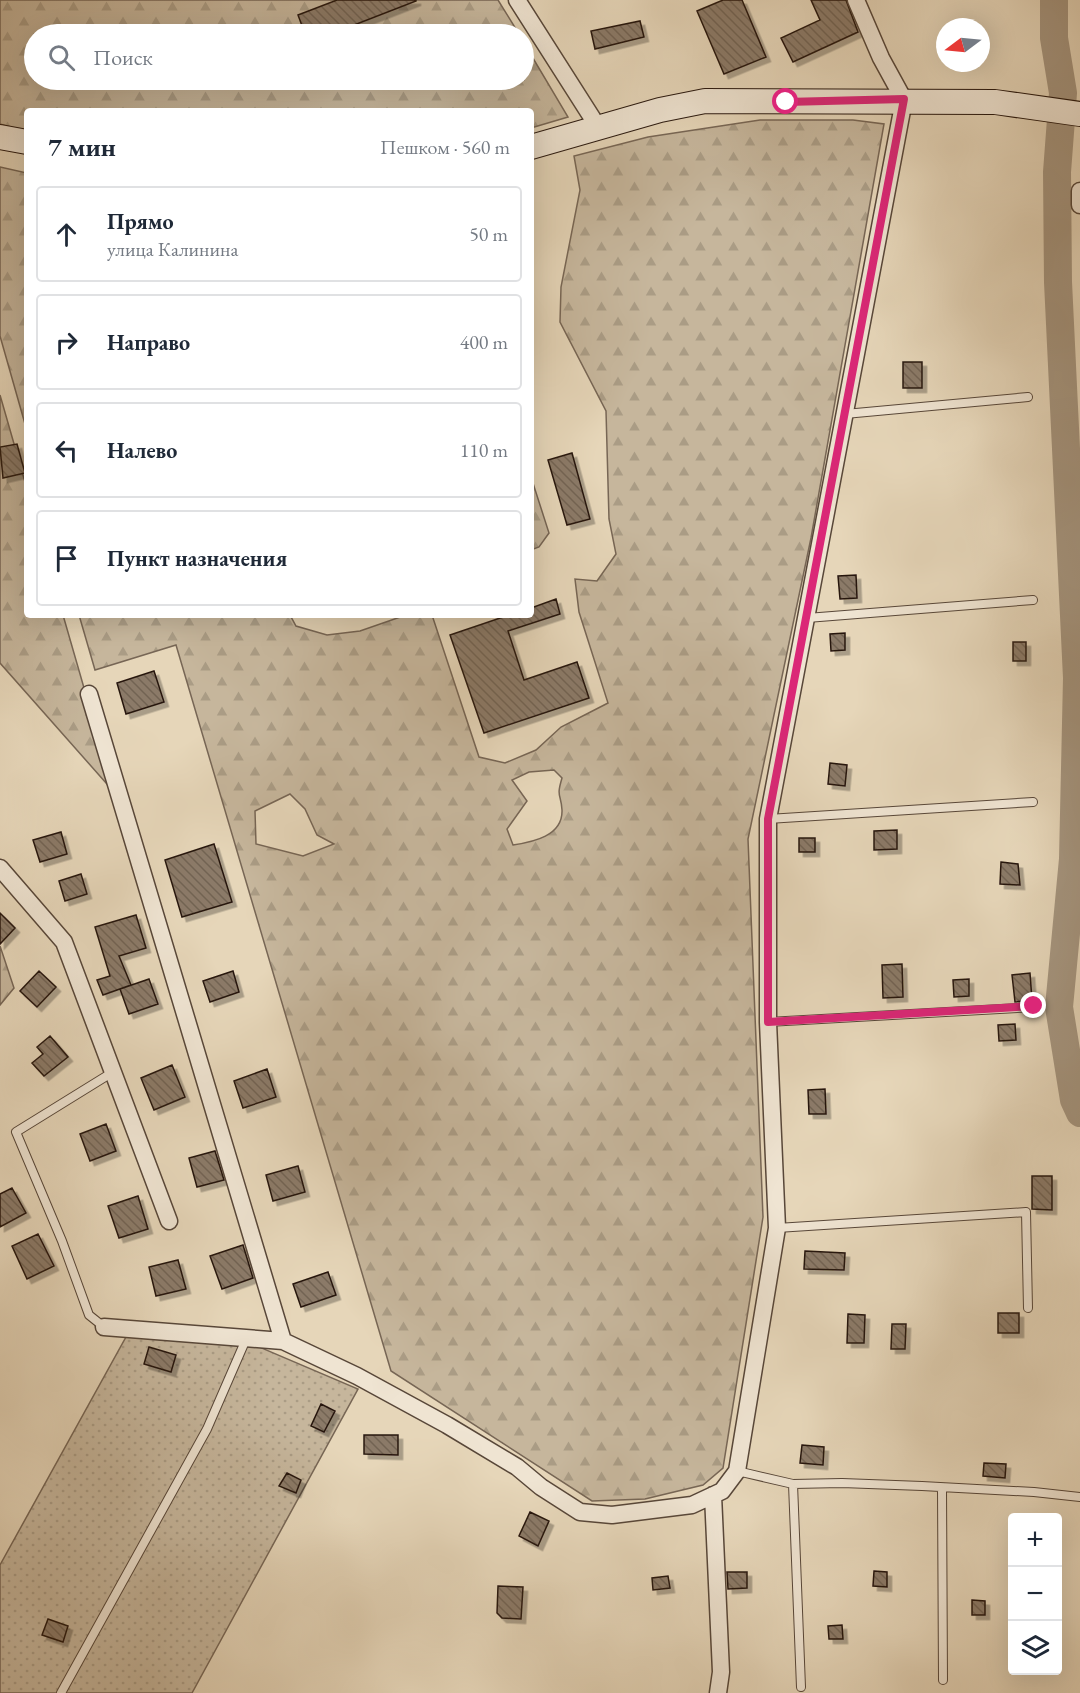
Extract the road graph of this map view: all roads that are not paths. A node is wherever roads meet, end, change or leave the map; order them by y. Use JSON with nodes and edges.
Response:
{"nodes":[{"id":1,"x":517,"y":0,"type":"edge"},
{"id":2,"x":856,"y":0,"type":"edge"},
{"id":3,"x":532,"y":24,"type":"edge"},
{"id":4,"x":534,"y":27,"type":"edge"},
{"id":5,"x":904,"y":99,"type":"junction"},
{"id":6,"x":1077,"y":113,"type":"edge"},
{"id":7,"x":598,"y":127,"type":"junction"},
{"id":8,"x":0,"y":137,"type":"edge"},
{"id":9,"x":24,"y":141,"type":"edge"},
{"id":10,"x":534,"y":146,"type":"edge"},
{"id":11,"x":1080,"y":191,"type":"edge"},
{"id":12,"x":1080,"y":205,"type":"edge"},
{"id":13,"x":1028,"y":397,"type":"dead end"},
{"id":14,"x":845,"y":414,"type":"junction"},
{"id":15,"x":1033,"y":600,"type":"dead end"},
{"id":16,"x":807,"y":618,"type":"junction"},
{"id":17,"x":89,"y":694,"type":"dead end"},
{"id":18,"x":1033,"y":802,"type":"dead end"},
{"id":19,"x":768,"y":819,"type":"junction"},
{"id":20,"x":0,"y":868,"type":"edge"},
{"id":21,"x":1034,"y":1006,"type":"dead end"},
{"id":22,"x":768,"y":1022,"type":"junction"},
{"id":23,"x":113,"y":1072,"type":"junction"},
{"id":24,"x":169,"y":1221,"type":"dead end"},
{"id":25,"x":777,"y":1228,"type":"junction"},
{"id":26,"x":1028,"y":1308,"type":"dead end"},
{"id":27,"x":104,"y":1327,"type":"joint"},
{"id":28,"x":247,"y":1337,"type":"junction"},
{"id":29,"x":283,"y":1341,"type":"junction"},
{"id":30,"x":737,"y":1471,"type":"junction"},
{"id":31,"x":793,"y":1484,"type":"junction"},
{"id":32,"x":942,"y":1488,"type":"junction"},
{"id":33,"x":713,"y":1496,"type":"junction"},
{"id":34,"x":1080,"y":1497,"type":"edge"},
{"id":35,"x":943,"y":1680,"type":"dead end"},
{"id":36,"x":801,"y":1687,"type":"dead end"},
{"id":37,"x":61,"y":1693,"type":"edge"},
{"id":38,"x":718,"y":1693,"type":"edge"}],
"edges":[{"from":1,"to":3,"type":"street"},
{"from":2,"to":5,"type":"street"},
{"from":4,"to":7,"type":"street"},
{"from":5,"to":6,"type":"main road"},
{"from":5,"to":7,"type":"main road"},
{"from":5,"to":14,"type":"street"},
{"from":7,"to":10,"type":"main road"},
{"from":8,"to":9,"type":"main road"},
{"from":11,"to":12,"type":"street"},
{"from":13,"to":14,"type":"lane"},
{"from":14,"to":16,"type":"street"},
{"from":15,"to":16,"type":"lane"},
{"from":16,"to":19,"type":"street"},
{"from":17,"to":29,"type":"street"},
{"from":18,"to":19,"type":"lane"},
{"from":19,"to":22,"type":"street"},
{"from":20,"to":23,"type":"street"},
{"from":21,"to":22,"type":"lane"},
{"from":22,"to":25,"type":"street"},
{"from":23,"to":24,"type":"street"},
{"from":23,"to":27,"type":"lane"},
{"from":25,"to":26,"type":"lane"},
{"from":25,"to":30,"type":"street"},
{"from":27,"to":28,"type":"street"},
{"from":28,"to":29,"type":"street"},
{"from":28,"to":37,"type":"lane"},
{"from":29,"to":33,"type":"street"},
{"from":30,"to":31,"type":"lane"},
{"from":30,"to":33,"type":"street"},
{"from":31,"to":32,"type":"lane"},
{"from":31,"to":36,"type":"lane"},
{"from":32,"to":34,"type":"lane"},
{"from":32,"to":35,"type":"lane"},
{"from":33,"to":38,"type":"street"}]}
